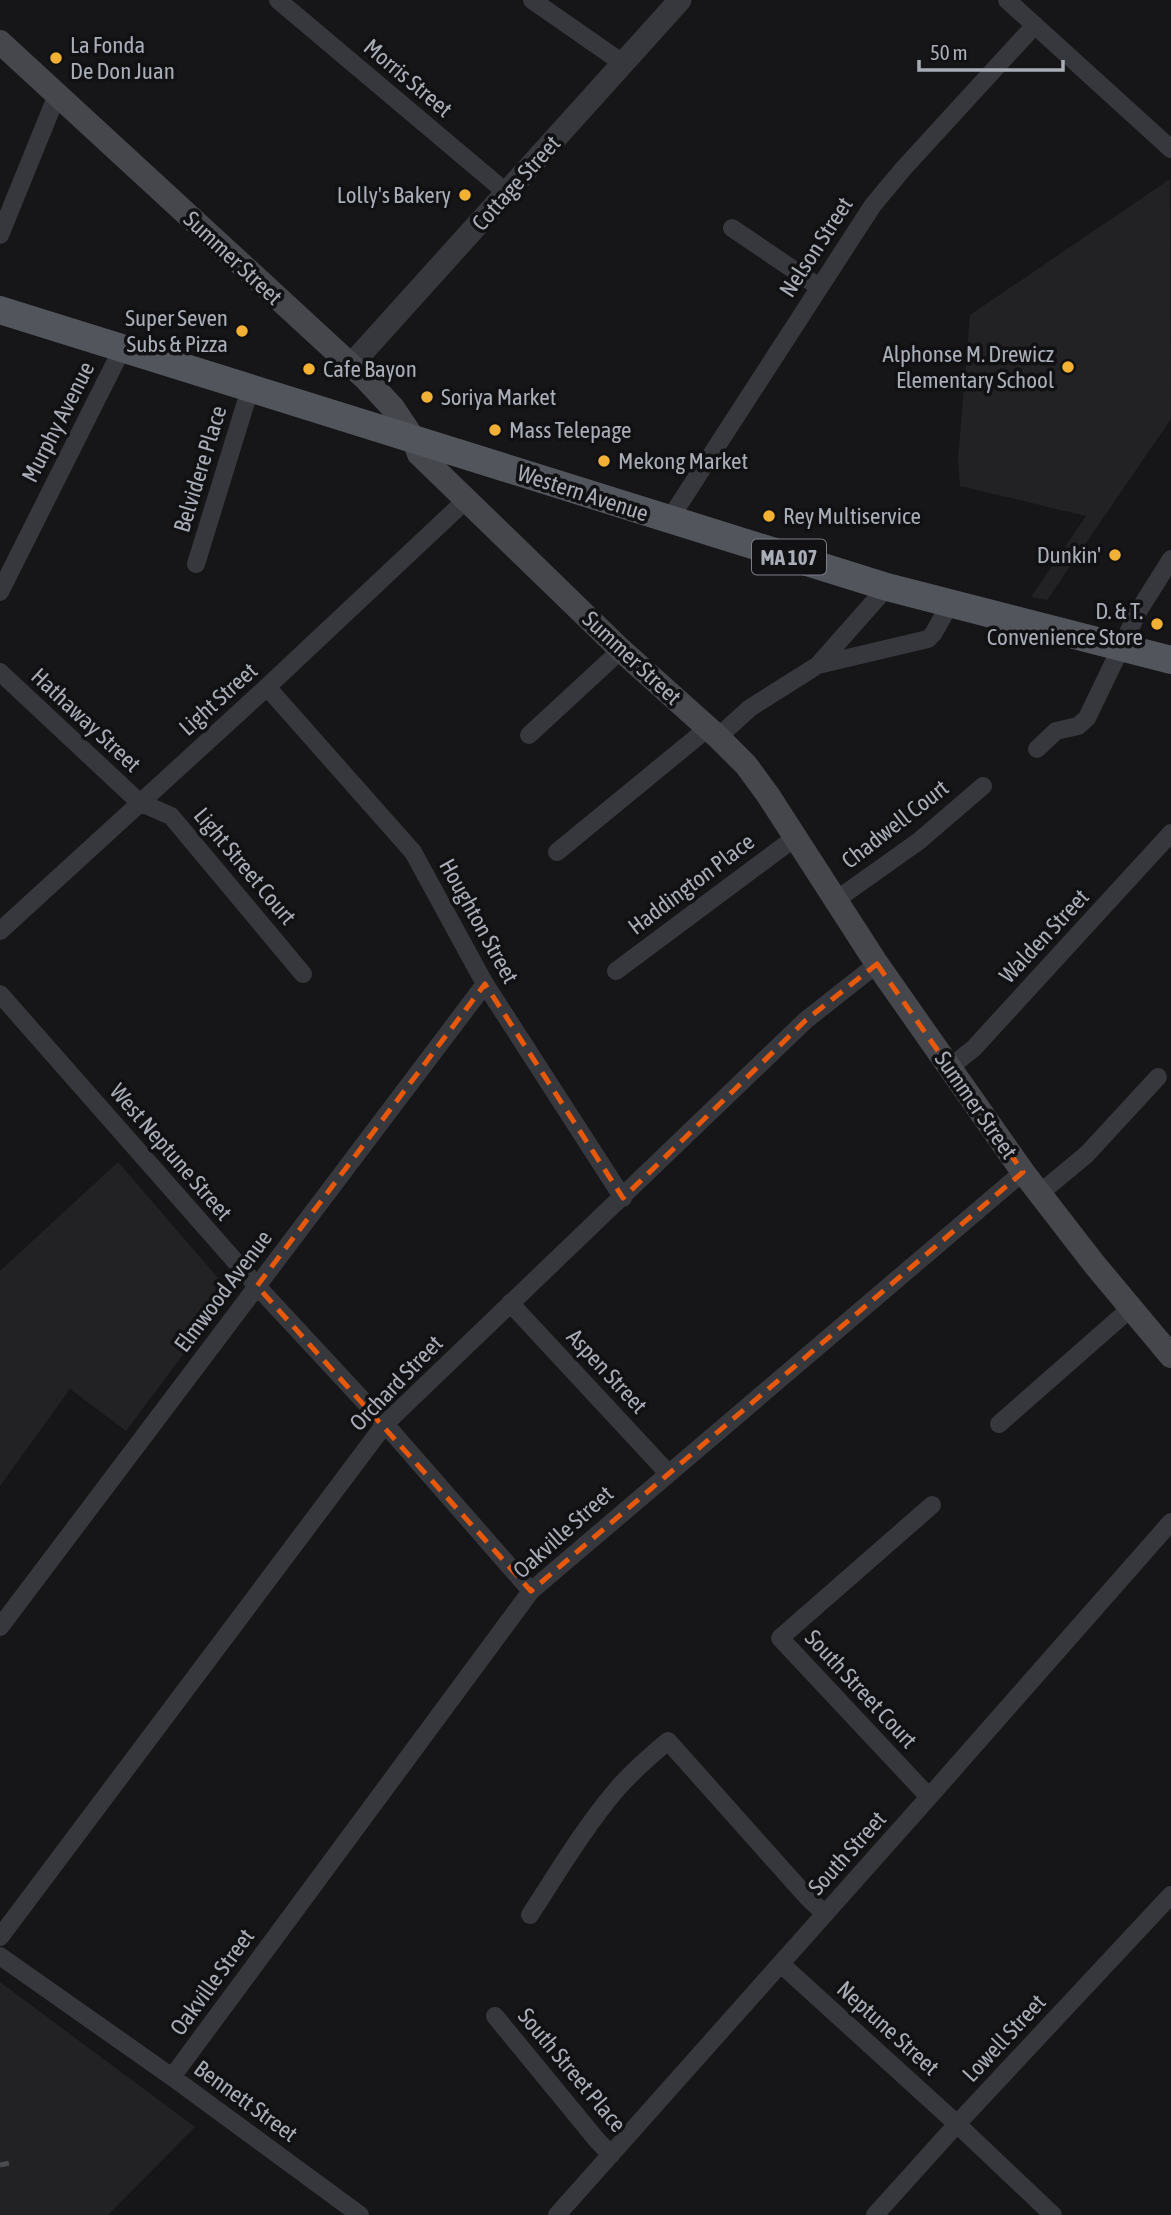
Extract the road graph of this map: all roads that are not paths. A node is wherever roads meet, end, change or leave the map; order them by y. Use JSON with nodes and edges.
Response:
{"nodes":[{"id":1,"x":278,"y":0,"type":"edge"},
{"id":2,"x":532,"y":0,"type":"edge"},
{"id":3,"x":680,"y":0,"type":"edge"},
{"id":4,"x":1007,"y":0,"type":"edge"},
{"id":5,"x":1035,"y":25,"type":"junction"},
{"id":6,"x":0,"y":42,"type":"edge"},
{"id":7,"x":624,"y":64,"type":"junction"},
{"id":8,"x":57,"y":95,"type":"junction"},
{"id":9,"x":1171,"y":149,"type":"edge"},
{"id":10,"x":507,"y":193,"type":"junction"},
{"id":11,"x":732,"y":228,"type":"dead end"},
{"id":12,"x":0,"y":235,"type":"edge"},
{"id":13,"x":819,"y":287,"type":"junction"},
{"id":14,"x":0,"y":310,"type":"edge"},
{"id":15,"x":122,"y":349,"type":"junction"},
{"id":16,"x":351,"y":365,"type":"junction"},
{"id":17,"x":250,"y":389,"type":"junction"},
{"id":18,"x":413,"y":438,"type":"junction"},
{"id":19,"x":466,"y":500,"type":"junction"},
{"id":20,"x":668,"y":520,"type":"junction"},
{"id":21,"x":1171,"y":559,"type":"edge"},
{"id":22,"x":196,"y":564,"type":"dead end"},
{"id":23,"x":887,"y":587,"type":"junction"},
{"id":24,"x":0,"y":592,"type":"edge"},
{"id":25,"x":950,"y":604,"type":"junction"},
{"id":26,"x":1122,"y":647,"type":"junction"},
{"id":27,"x":621,"y":650,"type":"junction"},
{"id":28,"x":1171,"y":660,"type":"edge"},
{"id":29,"x":818,"y":665,"type":"junction"},
{"id":30,"x":0,"y":673,"type":"edge"},
{"id":31,"x":267,"y":687,"type":"junction"},
{"id":32,"x":713,"y":733,"type":"junction"},
{"id":33,"x":528,"y":735,"type":"dead end"},
{"id":34,"x":1037,"y":749,"type":"dead end"},
{"id":35,"x":983,"y":786,"type":"dead end"},
{"id":36,"x":139,"y":803,"type":"junction"},
{"id":37,"x":1171,"y":833,"type":"edge"},
{"id":38,"x":796,"y":837,"type":"junction"},
{"id":39,"x":557,"y":852,"type":"dead end"},
{"id":40,"x":836,"y":900,"type":"junction"},
{"id":41,"x":0,"y":931,"type":"edge"},
{"id":42,"x":877,"y":964,"type":"junction"},
{"id":43,"x":616,"y":971,"type":"dead end"},
{"id":44,"x":303,"y":974,"type":"dead end"},
{"id":45,"x":485,"y":984,"type":"junction"},
{"id":46,"x":0,"y":994,"type":"edge"},
{"id":47,"x":949,"y":1068,"type":"junction"},
{"id":48,"x":1158,"y":1077,"type":"dead end"},
{"id":49,"x":1023,"y":1172,"type":"junction"},
{"id":50,"x":1040,"y":1194,"type":"junction"},
{"id":51,"x":623,"y":1198,"type":"junction"},
{"id":52,"x":257,"y":1286,"type":"junction"},
{"id":53,"x":510,"y":1303,"type":"junction"},
{"id":54,"x":1131,"y":1308,"type":"junction"},
{"id":55,"x":1171,"y":1356,"type":"edge"},
{"id":56,"x":999,"y":1423,"type":"dead end"},
{"id":57,"x":385,"y":1424,"type":"junction"},
{"id":58,"x":668,"y":1473,"type":"junction"},
{"id":59,"x":932,"y":1505,"type":"dead end"},
{"id":60,"x":1171,"y":1522,"type":"edge"},
{"id":61,"x":531,"y":1591,"type":"junction"},
{"id":62,"x":0,"y":1627,"type":"edge"},
{"id":63,"x":929,"y":1797,"type":"junction"},
{"id":64,"x":1171,"y":1895,"type":"edge"},
{"id":65,"x":825,"y":1914,"type":"junction"},
{"id":66,"x":530,"y":1915,"type":"dead end"},
{"id":67,"x":0,"y":1937,"type":"edge"},
{"id":68,"x":0,"y":1956,"type":"edge"},
{"id":69,"x":781,"y":1964,"type":"junction"},
{"id":70,"x":495,"y":2016,"type":"dead end"},
{"id":71,"x":172,"y":2077,"type":"junction"},
{"id":72,"x":957,"y":2124,"type":"junction"},
{"id":73,"x":611,"y":2155,"type":"junction"},
{"id":74,"x":360,"y":2215,"type":"edge"},
{"id":75,"x":557,"y":2215,"type":"edge"},
{"id":76,"x":876,"y":2215,"type":"edge"},
{"id":77,"x":1053,"y":2215,"type":"edge"}],
"edges":[{"from":1,"to":10,"type":"street","name":"Morris Street"},
{"from":2,"to":7,"type":"street"},
{"from":3,"to":7,"type":"street","name":"Cottage Street"},
{"from":4,"to":5,"type":"street"},
{"from":5,"to":9,"type":"street"},
{"from":5,"to":13,"type":"street","name":"Nelson Street"},
{"from":6,"to":8,"type":"main road","name":"Summer Street"},
{"from":7,"to":10,"type":"street","name":"Cottage Street"},
{"from":8,"to":12,"type":"street"},
{"from":8,"to":16,"type":"main road","name":"Summer Street"},
{"from":10,"to":16,"type":"street","name":"Cottage Street"},
{"from":11,"to":13,"type":"street"},
{"from":13,"to":20,"type":"street","name":"Nelson Street"},
{"from":14,"to":15,"type":"main road","name":"Western Avenue","number":"MA 107"},
{"from":15,"to":17,"type":"main road","name":"Western Avenue","number":"MA 107"},
{"from":15,"to":24,"type":"street","name":"Murphy Avenue"},
{"from":16,"to":18,"type":"main road","name":"Summer Street"},
{"from":17,"to":18,"type":"main road","name":"Western Avenue","number":"MA 107"},
{"from":17,"to":22,"type":"street","name":"Belvidere Place"},
{"from":18,"to":19,"type":"main road","name":"Summer Street"},
{"from":18,"to":20,"type":"main road","name":"Western Avenue","number":"MA 107"},
{"from":19,"to":27,"type":"main road","name":"Summer Street"},
{"from":19,"to":31,"type":"street","name":"Light Street"},
{"from":20,"to":23,"type":"main road","name":"Western Avenue","number":"MA 107"},
{"from":21,"to":26,"type":"street"},
{"from":23,"to":25,"type":"main road","name":"Western Avenue","number":"MA 107"},
{"from":23,"to":29,"type":"street"},
{"from":25,"to":26,"type":"main road","name":"Western Avenue","number":"MA 107"},
{"from":25,"to":29,"type":"street"},
{"from":26,"to":28,"type":"main road","name":"Western Avenue","number":"MA 107"},
{"from":26,"to":34,"type":"street"},
{"from":27,"to":32,"type":"main road","name":"Summer Street"},
{"from":27,"to":33,"type":"street"},
{"from":29,"to":32,"type":"street"},
{"from":30,"to":36,"type":"street","name":"Hathaway Street"},
{"from":31,"to":36,"type":"street","name":"Light Street"},
{"from":31,"to":45,"type":"street","name":"Houghton Street"},
{"from":32,"to":38,"type":"main road","name":"Summer Street"},
{"from":32,"to":39,"type":"street"},
{"from":35,"to":40,"type":"street","name":"Chadwell Court"},
{"from":36,"to":41,"type":"street","name":"Light Street"},
{"from":36,"to":44,"type":"street","name":"Light Street Court"},
{"from":37,"to":47,"type":"street","name":"Walden Street"},
{"from":38,"to":40,"type":"main road","name":"Summer Street"},
{"from":38,"to":43,"type":"street","name":"Haddington Place"},
{"from":40,"to":42,"type":"main road","name":"Summer Street"},
{"from":42,"to":47,"type":"main road","name":"Summer Street"},
{"from":42,"to":51,"type":"street","name":"Orchard Street"},
{"from":45,"to":51,"type":"street","name":"Houghton Street"},
{"from":45,"to":52,"type":"street","name":"Elmwood Avenue"},
{"from":46,"to":52,"type":"street","name":"West Neptune Street"},
{"from":47,"to":49,"type":"main road","name":"Summer Street"},
{"from":48,"to":50,"type":"street"},
{"from":49,"to":50,"type":"main road","name":"Summer Street"},
{"from":49,"to":58,"type":"street","name":"Oakville Street"},
{"from":50,"to":54,"type":"main road","name":"Summer Street"},
{"from":51,"to":53,"type":"street","name":"Orchard Street"},
{"from":52,"to":57,"type":"street","name":"West Neptune Street"},
{"from":52,"to":62,"type":"street","name":"Elmwood Avenue"},
{"from":53,"to":57,"type":"street","name":"Orchard Street"},
{"from":53,"to":58,"type":"street","name":"Aspen Street"},
{"from":54,"to":55,"type":"main road","name":"Summer Street"},
{"from":54,"to":56,"type":"street"},
{"from":57,"to":61,"type":"street","name":"West Neptune Street"},
{"from":57,"to":67,"type":"street","name":"Orchard Street"},
{"from":58,"to":61,"type":"street","name":"Oakville Street"},
{"from":59,"to":63,"type":"street","name":"South Street Court"},
{"from":60,"to":63,"type":"street","name":"South Street"},
{"from":61,"to":71,"type":"street","name":"Oakville Street"},
{"from":63,"to":65,"type":"street","name":"South Street"},
{"from":64,"to":72,"type":"street","name":"Lowell Street"},
{"from":65,"to":66,"type":"street"},
{"from":65,"to":69,"type":"street","name":"South Street"},
{"from":68,"to":71,"type":"street","name":"Bennett Street"},
{"from":69,"to":72,"type":"street","name":"Neptune Street"},
{"from":69,"to":73,"type":"street","name":"South Street"},
{"from":70,"to":73,"type":"street","name":"South Street Place"},
{"from":71,"to":74,"type":"street","name":"Bennett Street"},
{"from":72,"to":76,"type":"street","name":"Lowell Street"},
{"from":72,"to":77,"type":"street","name":"Neptune Street"},
{"from":73,"to":75,"type":"street","name":"South Street"}]}
